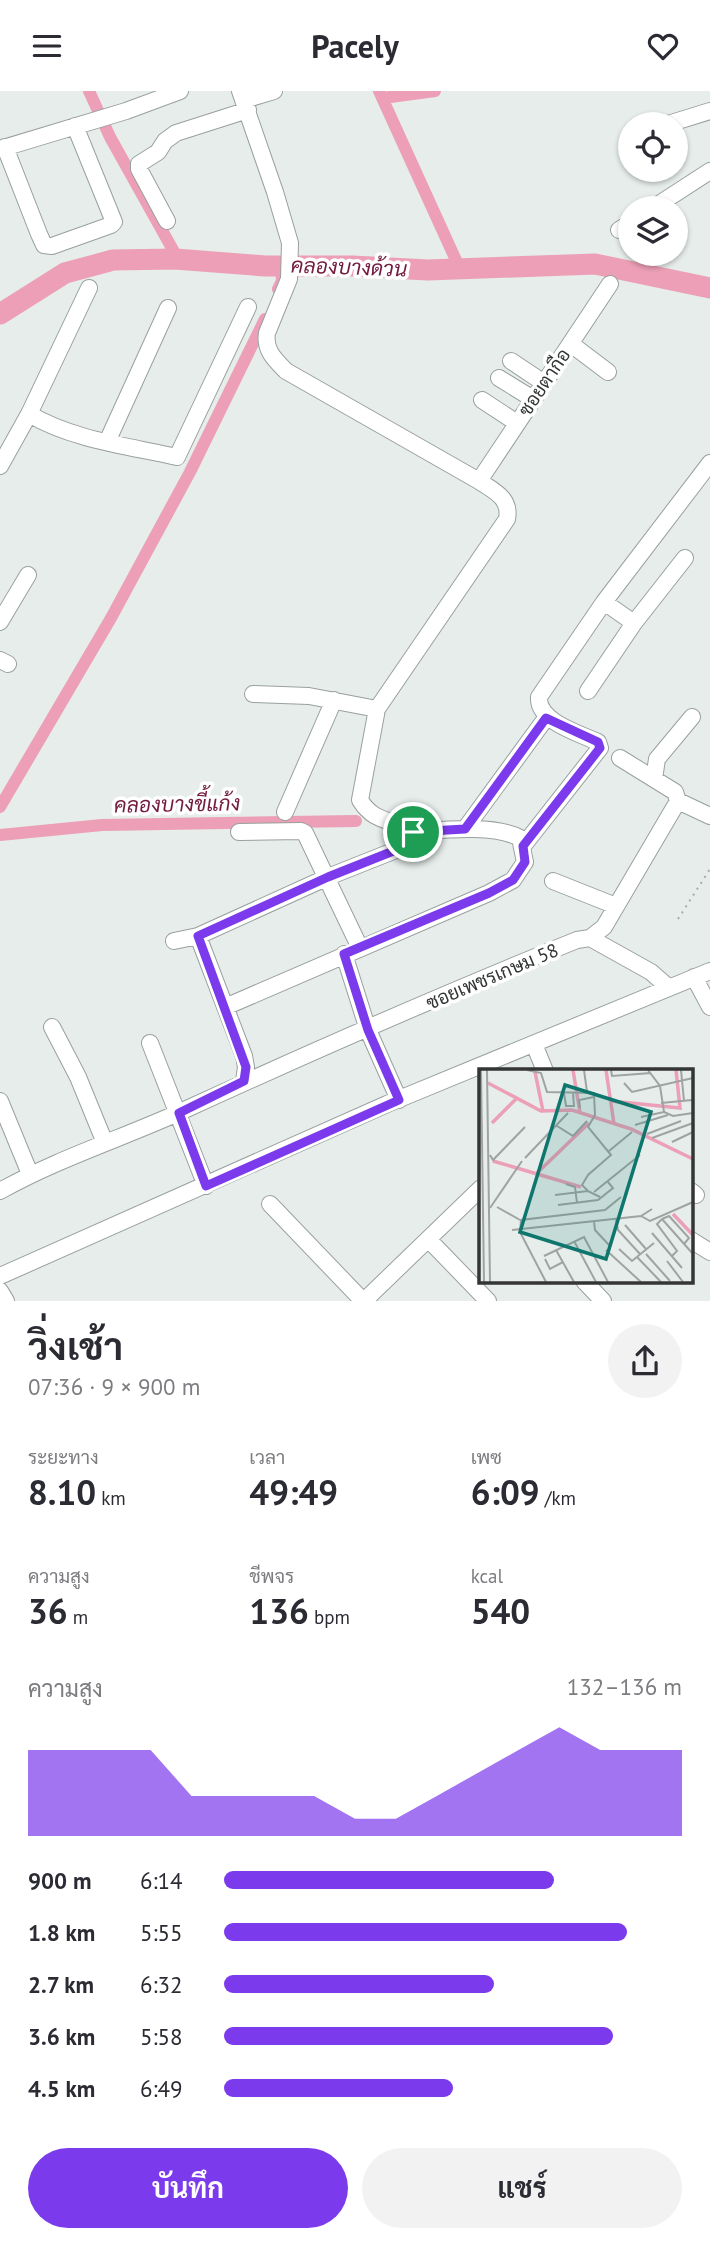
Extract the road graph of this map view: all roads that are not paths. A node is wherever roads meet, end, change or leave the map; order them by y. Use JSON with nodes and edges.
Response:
{"nodes":[{"id":1,"x":180,"y":91,"type":"edge"},
{"id":2,"x":274,"y":91,"type":"edge"},
{"id":3,"x":244,"y":100,"type":"edge"},
{"id":4,"x":710,"y":111,"type":"edge"},
{"id":5,"x":688,"y":118,"type":"edge"},
{"id":6,"x":83,"y":124,"type":"junction"},
{"id":7,"x":3,"y":148,"type":"edge"},
{"id":8,"x":710,"y":171,"type":"edge"},
{"id":9,"x":671,"y":196,"type":"edge"},
{"id":10,"x":167,"y":221,"type":"dead end"},
{"id":11,"x":610,"y":284,"type":"dead end"},
{"id":12,"x":89,"y":288,"type":"dead end"},
{"id":13,"x":248,"y":307,"type":"dead end"},
{"id":14,"x":168,"y":308,"type":"dead end"},
{"id":15,"x":571,"y":344,"type":"junction"},
{"id":16,"x":511,"y":361,"type":"dead end"},
{"id":17,"x":607,"y":372,"type":"dead end"},
{"id":18,"x":499,"y":378,"type":"dead end"},
{"id":19,"x":544,"y":383,"type":"junction"},
{"id":20,"x":533,"y":399,"type":"junction"},
{"id":21,"x":482,"y":400,"type":"dead end"},
{"id":22,"x":29,"y":414,"type":"junction"},
{"id":23,"x":517,"y":423,"type":"junction"},
{"id":24,"x":107,"y":442,"type":"junction"},
{"id":25,"x":710,"y":463,"type":"edge"},
{"id":26,"x":0,"y":466,"type":"edge"},
{"id":27,"x":479,"y":481,"type":"junction"},
{"id":28,"x":685,"y":558,"type":"dead end"},
{"id":29,"x":28,"y":575,"type":"dead end"},
{"id":30,"x":604,"y":602,"type":"junction"},
{"id":31,"x":0,"y":622,"type":"edge"},
{"id":32,"x":634,"y":623,"type":"junction"},
{"id":33,"x":588,"y":691,"type":"dead end"},
{"id":34,"x":253,"y":694,"type":"dead end"},
{"id":35,"x":334,"y":700,"type":"junction"},
{"id":36,"x":377,"y":709,"type":"junction"},
{"id":37,"x":692,"y":717,"type":"dead end"},
{"id":38,"x":546,"y":718,"type":"junction"},
{"id":39,"x":620,"y":758,"type":"dead end"},
{"id":40,"x":654,"y":779,"type":"junction"},
{"id":41,"x":677,"y":801,"type":"junction"},
{"id":42,"x":285,"y":812,"type":"dead end"},
{"id":43,"x":710,"y":816,"type":"edge"},
{"id":44,"x":465,"y":829,"type":"junction"},
{"id":45,"x":239,"y":832,"type":"dead end"},
{"id":46,"x":413,"y":832,"type":"junction"},
{"id":47,"x":523,"y":846,"type":"junction"},
{"id":48,"x":328,"y":877,"type":"junction"},
{"id":49,"x":553,"y":881,"type":"dead end"},
{"id":50,"x":616,"y":906,"type":"junction"},
{"id":51,"x":198,"y":936,"type":"junction"},
{"id":52,"x":590,"y":938,"type":"junction"},
{"id":53,"x":174,"y":941,"type":"dead end"},
{"id":54,"x":360,"y":948,"type":"junction"},
{"id":55,"x":344,"y":954,"type":"junction"},
{"id":56,"x":710,"y":971,"type":"edge"},
{"id":57,"x":694,"y":977,"type":"junction"},
{"id":58,"x":668,"y":987,"type":"junction"},
{"id":59,"x":225,"y":1007,"type":"junction"},
{"id":60,"x":710,"y":1007,"type":"edge"},
{"id":61,"x":52,"y":1027,"type":"dead end"},
{"id":62,"x":368,"y":1030,"type":"junction"},
{"id":63,"x":150,"y":1043,"type":"dead end"},
{"id":64,"x":534,"y":1044,"type":"junction"},
{"id":65,"x":544,"y":1069,"type":"edge"},
{"id":66,"x":244,"y":1081,"type":"junction"},
{"id":67,"x":399,"y":1100,"type":"junction"},
{"id":68,"x":0,"y":1101,"type":"edge"},
{"id":69,"x":179,"y":1113,"type":"junction"},
{"id":70,"x":106,"y":1143,"type":"junction"},
{"id":71,"x":30,"y":1174,"type":"junction"},
{"id":72,"x":206,"y":1186,"type":"junction"},
{"id":73,"x":479,"y":1190,"type":"edge"},
{"id":74,"x":0,"y":1191,"type":"edge"},
{"id":75,"x":270,"y":1204,"type":"dead end"},
{"id":76,"x":428,"y":1239,"type":"junction"},
{"id":77,"x":692,"y":1241,"type":"edge"},
{"id":78,"x":710,"y":1252,"type":"edge"},
{"id":79,"x":0,"y":1276,"type":"edge"},
{"id":80,"x":586,"y":1283,"type":"edge"},
{"id":81,"x":0,"y":1291,"type":"edge"},
{"id":82,"x":6,"y":1300,"type":"edge"},
{"id":83,"x":367,"y":1300,"type":"edge"},
{"id":84,"x":488,"y":1300,"type":"edge"},
{"id":85,"x":603,"y":1300,"type":"edge"}],
"edges":[{"from":1,"to":6,"type":"street"},
{"from":2,"to":3,"type":"street"},
{"from":3,"to":10,"type":"street"},
{"from":3,"to":27,"type":"street"},
{"from":4,"to":5,"type":"street"},
{"from":6,"to":7,"type":"street"},
{"from":6,"to":7,"type":"street"},
{"from":8,"to":9,"type":"street"},
{"from":11,"to":15,"type":"street","name":"ซอยตากือ"},
{"from":12,"to":22,"type":"street"},
{"from":13,"to":24,"type":"street"},
{"from":14,"to":24,"type":"street"},
{"from":15,"to":17,"type":"street"},
{"from":15,"to":19,"type":"street","name":"ซอยตากือ"},
{"from":16,"to":19,"type":"street"},
{"from":18,"to":20,"type":"street"},
{"from":19,"to":20,"type":"street","name":"ซอยตากือ"},
{"from":20,"to":23,"type":"street","name":"ซอยตากือ"},
{"from":21,"to":23,"type":"street"},
{"from":22,"to":24,"type":"street"},
{"from":22,"to":26,"type":"street"},
{"from":23,"to":27,"type":"street","name":"ซอยตากือ"},
{"from":25,"to":30,"type":"street"},
{"from":27,"to":36,"type":"street"},
{"from":28,"to":32,"type":"street"},
{"from":29,"to":31,"type":"street"},
{"from":30,"to":32,"type":"street"},
{"from":30,"to":38,"type":"street"},
{"from":32,"to":33,"type":"street"},
{"from":34,"to":35,"type":"street"},
{"from":35,"to":36,"type":"street"},
{"from":35,"to":42,"type":"street"},
{"from":36,"to":46,"type":"street"},
{"from":37,"to":40,"type":"street"},
{"from":38,"to":44,"type":"street"},
{"from":38,"to":47,"type":"street"},
{"from":39,"to":40,"type":"street"},
{"from":40,"to":41,"type":"street"},
{"from":41,"to":43,"type":"street"},
{"from":41,"to":50,"type":"street"},
{"from":44,"to":46,"type":"street"},
{"from":44,"to":47,"type":"street"},
{"from":45,"to":48,"type":"street"},
{"from":46,"to":48,"type":"street"},
{"from":47,"to":54,"type":"street"},
{"from":48,"to":51,"type":"street"},
{"from":48,"to":54,"type":"street"},
{"from":49,"to":50,"type":"street"},
{"from":50,"to":52,"type":"street"},
{"from":51,"to":53,"type":"street"},
{"from":51,"to":59,"type":"street"},
{"from":52,"to":58,"type":"street"},
{"from":52,"to":62,"type":"street","name":"ซอยเพชรเกษม 58"},
{"from":54,"to":55,"type":"street"},
{"from":55,"to":59,"type":"street"},
{"from":55,"to":62,"type":"street"},
{"from":56,"to":57,"type":"street"},
{"from":57,"to":58,"type":"street"},
{"from":57,"to":60,"type":"street"},
{"from":58,"to":64,"type":"street"},
{"from":59,"to":66,"type":"street"},
{"from":61,"to":70,"type":"street"},
{"from":62,"to":66,"type":"street","name":"ซอยเพชรเกษม 58"},
{"from":62,"to":67,"type":"street"},
{"from":63,"to":69,"type":"street"},
{"from":64,"to":65,"type":"street"},
{"from":64,"to":67,"type":"street"},
{"from":66,"to":69,"type":"street","name":"ซอยเพชรเกษม 58"},
{"from":67,"to":72,"type":"street"},
{"from":68,"to":71,"type":"street"},
{"from":69,"to":70,"type":"street","name":"ซอยเพชรเกษม 58"},
{"from":69,"to":72,"type":"street"},
{"from":70,"to":71,"type":"street","name":"ซอยเพชรเกษม 58"},
{"from":71,"to":74,"type":"street","name":"ซอยเพชรเกษม 58"},
{"from":72,"to":79,"type":"street"},
{"from":73,"to":76,"type":"street"},
{"from":75,"to":83,"type":"street"},
{"from":76,"to":83,"type":"street"},
{"from":76,"to":84,"type":"street"},
{"from":77,"to":78,"type":"street"},
{"from":80,"to":85,"type":"street"},
{"from":81,"to":82,"type":"street"}]}
